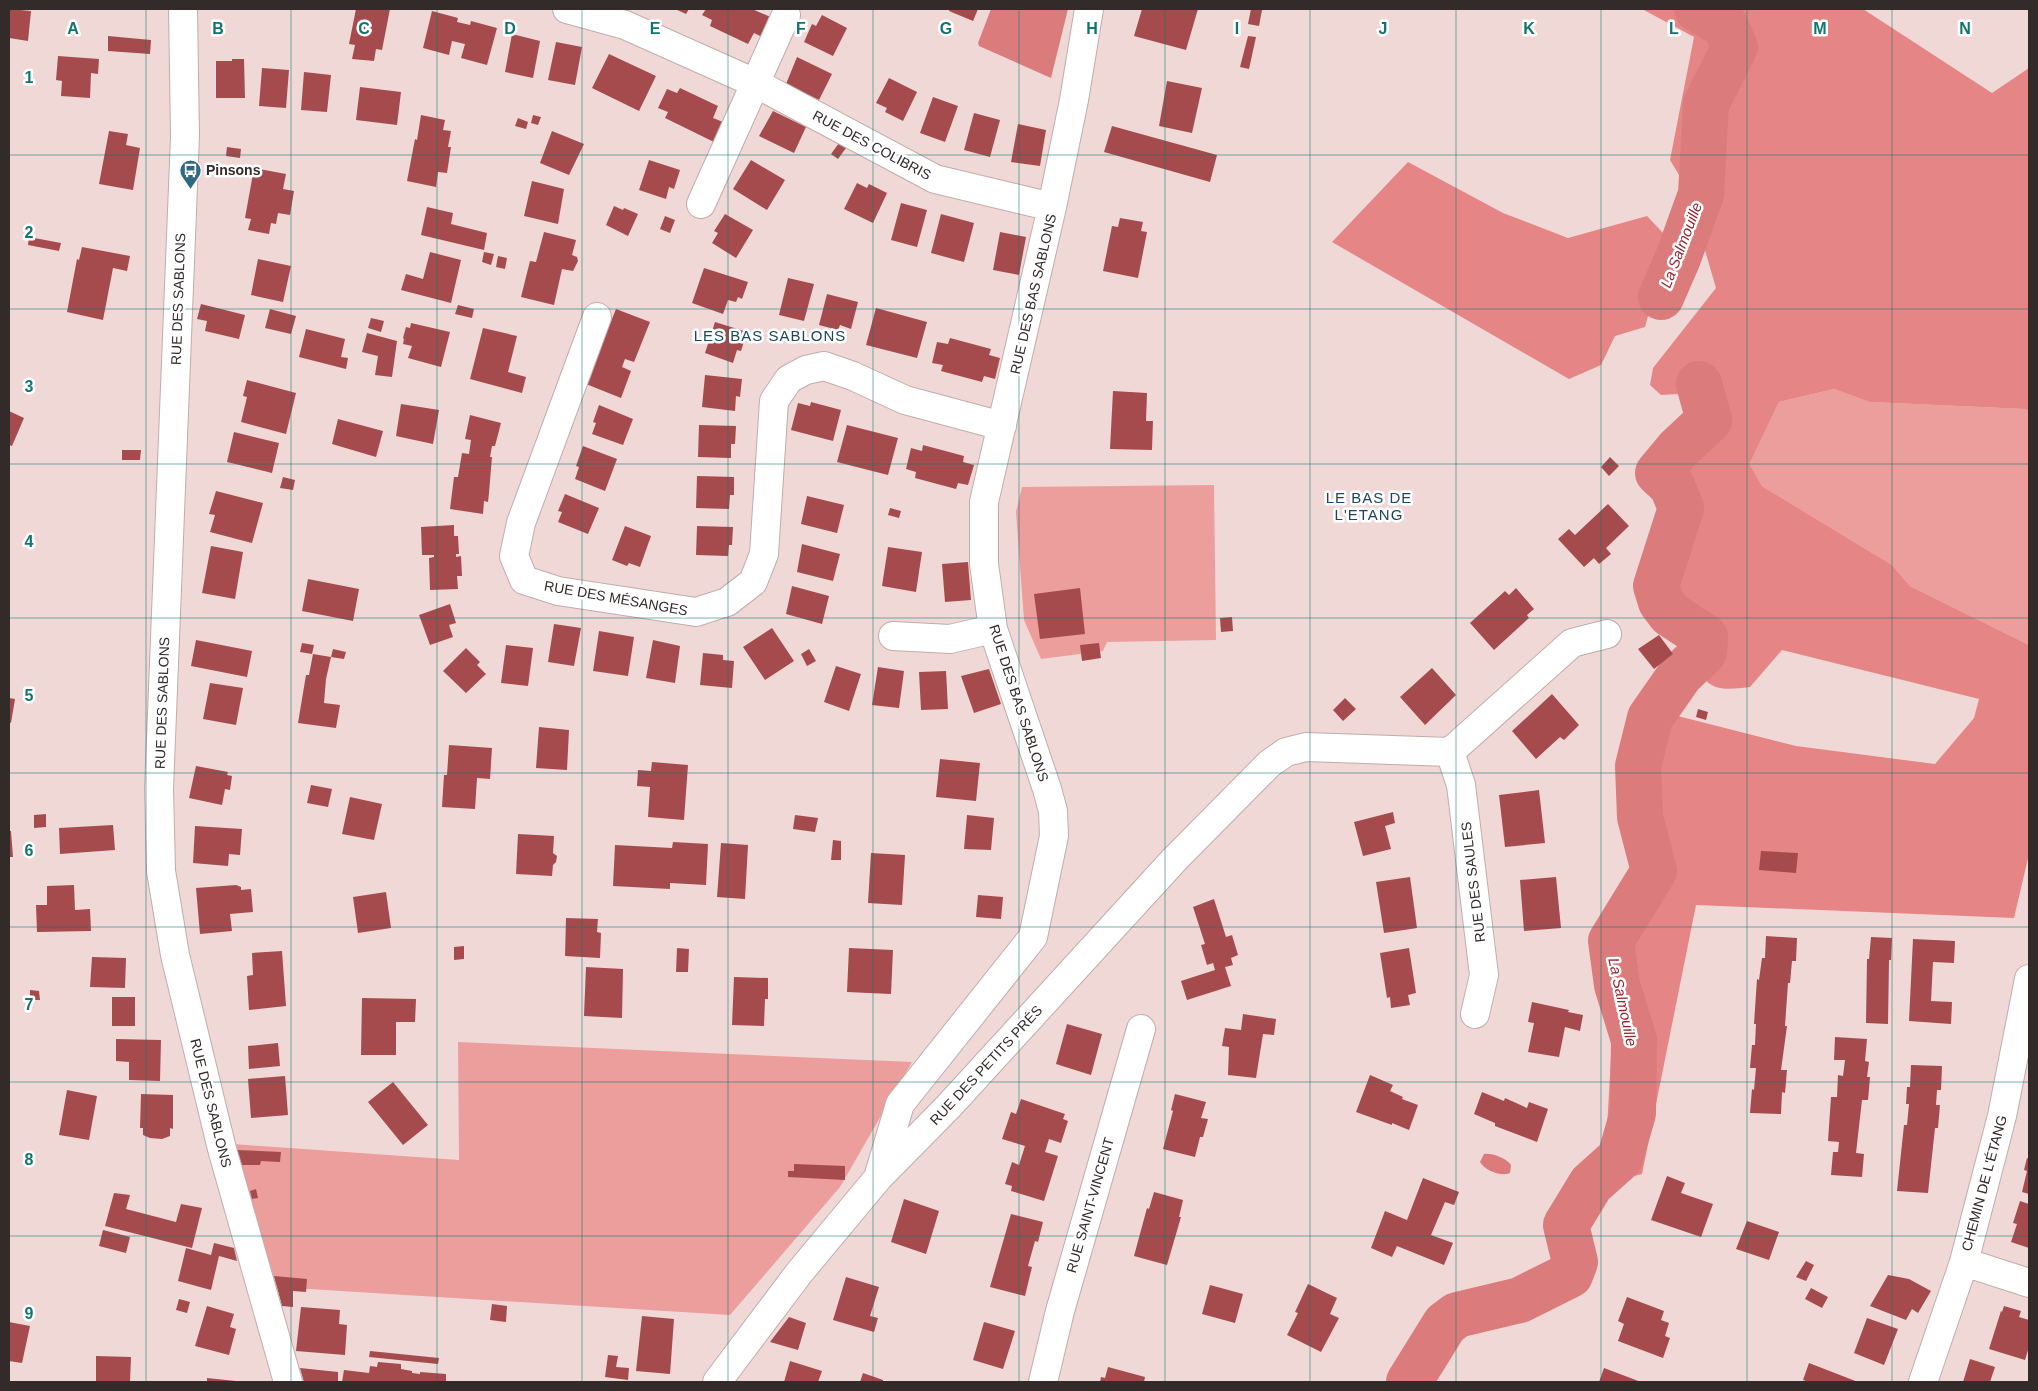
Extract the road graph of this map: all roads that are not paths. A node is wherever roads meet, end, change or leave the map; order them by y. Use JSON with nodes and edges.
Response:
{"nodes":[{"id":1,"x":183,"y":9,"type":"edge"},
{"id":2,"x":567,"y":9,"type":"edge"},
{"id":3,"x":1089,"y":9,"type":"edge"},
{"id":4,"x":786,"y":15,"type":"dead end"},
{"id":5,"x":754,"y":83,"type":"junction"},
{"id":6,"x":701,"y":204,"type":"dead end"},
{"id":7,"x":1052,"y":207,"type":"junction"},
{"id":8,"x":597,"y":316,"type":"dead end"},
{"id":9,"x":1002,"y":426,"type":"junction"},
{"id":10,"x":993,"y":629,"type":"junction"},
{"id":11,"x":1606,"y":634,"type":"dead end"},
{"id":12,"x":893,"y":636,"type":"dead end"},
{"id":13,"x":1450,"y":752,"type":"junction"},
{"id":14,"x":2029,"y":979,"type":"edge"},
{"id":15,"x":1475,"y":1014,"type":"dead end"},
{"id":16,"x":1140,"y":1029,"type":"dead end"},
{"id":17,"x":878,"y":1178,"type":"junction"},
{"id":18,"x":1964,"y":1262,"type":"junction"},
{"id":19,"x":2029,"y":1283,"type":"edge"},
{"id":20,"x":288,"y":1382,"type":"edge"},
{"id":21,"x":717,"y":1382,"type":"edge"},
{"id":22,"x":1043,"y":1382,"type":"edge"},
{"id":23,"x":1923,"y":1382,"type":"edge"}],
"edges":[{"from":1,"to":20,"type":"street","name":"RUE DES SABLONS"},
{"from":2,"to":5,"type":"street","name":"RUE DES COLIBRIS"},
{"from":3,"to":7,"type":"street","name":"RUE DES BAS SABLONS"},
{"from":4,"to":5,"type":"street"},
{"from":5,"to":6,"type":"street"},
{"from":5,"to":7,"type":"street","name":"RUE DES COLIBRIS"},
{"from":7,"to":9,"type":"street","name":"RUE DES BAS SABLONS"},
{"from":8,"to":9,"type":"street","name":"RUE DES MÉSANGES"},
{"from":9,"to":10,"type":"street","name":"RUE DES BAS SABLONS"},
{"from":10,"to":12,"type":"street"},
{"from":10,"to":17,"type":"street","name":"RUE DES BAS SABLONS"},
{"from":11,"to":13,"type":"street"},
{"from":13,"to":15,"type":"street","name":"RUE DES SAULES"},
{"from":13,"to":17,"type":"street","name":"RUE DES PETITS PRÉS"},
{"from":14,"to":18,"type":"street","name":"CHEMIN DE L'ÉTANG"},
{"from":16,"to":22,"type":"street","name":"RUE SAINT-VINCENT"},
{"from":17,"to":21,"type":"street","name":"RUE DES PETITS PRÉS"},
{"from":18,"to":19,"type":"street"},
{"from":18,"to":23,"type":"street","name":"CHEMIN DE L'ÉTANG"}]}
